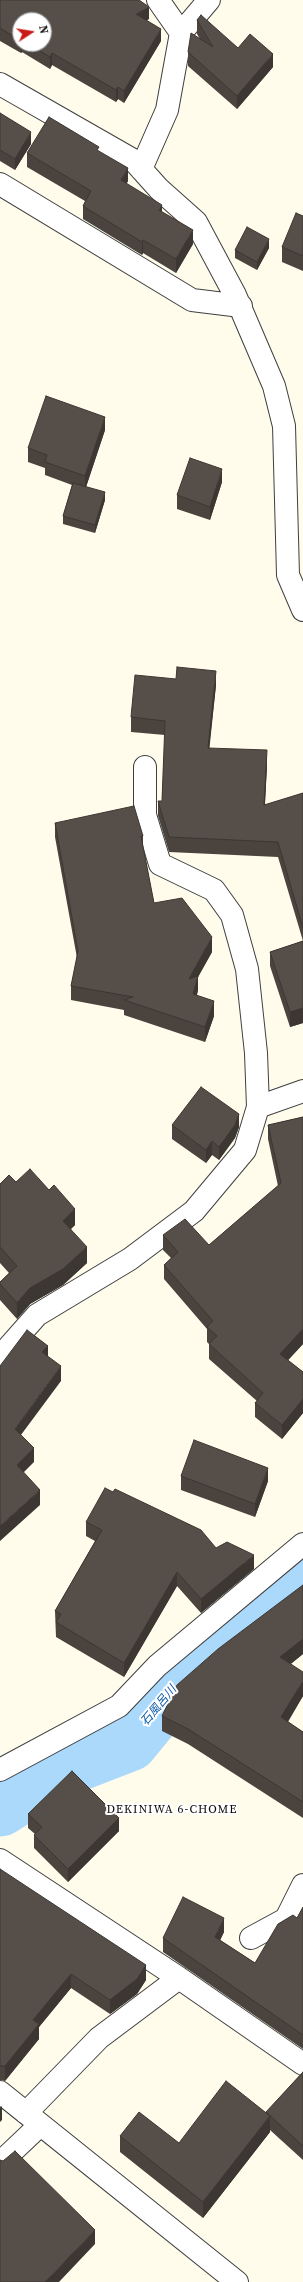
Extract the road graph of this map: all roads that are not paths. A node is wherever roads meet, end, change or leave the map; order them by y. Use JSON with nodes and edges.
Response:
{"nodes":[{"id":1,"x":158,"y":0,"type":"edge"},
{"id":2,"x":209,"y":0,"type":"edge"},
{"id":3,"x":181,"y":34,"type":"junction"},
{"id":4,"x":0,"y":84,"type":"edge"},
{"id":5,"x":141,"y":169,"type":"junction"},
{"id":6,"x":0,"y":184,"type":"edge"},
{"id":7,"x":240,"y":306,"type":"junction"},
{"id":8,"x":303,"y":610,"type":"edge"},
{"id":9,"x":145,"y":767,"type":"dead end"},
{"id":10,"x":303,"y":1091,"type":"edge"},
{"id":11,"x":258,"y":1107,"type":"junction"},
{"id":12,"x":0,"y":1357,"type":"edge"},
{"id":13,"x":303,"y":1544,"type":"edge"},
{"id":14,"x":0,"y":1770,"type":"edge"},
{"id":15,"x":0,"y":1860,"type":"edge"},
{"id":16,"x":303,"y":1885,"type":"edge"},
{"id":17,"x":251,"y":1938,"type":"dead end"},
{"id":18,"x":179,"y":1978,"type":"junction"},
{"id":19,"x":303,"y":2064,"type":"edge"},
{"id":20,"x":0,"y":2092,"type":"edge"},
{"id":21,"x":33,"y":2119,"type":"junction"},
{"id":22,"x":0,"y":2163,"type":"edge"},
{"id":23,"x":237,"y":2282,"type":"edge"}],
"edges":[{"from":1,"to":3,"type":"street"},
{"from":2,"to":3,"type":"street"},
{"from":3,"to":5,"type":"street"},
{"from":4,"to":5,"type":"street"},
{"from":5,"to":7,"type":"street"},
{"from":6,"to":7,"type":"street"},
{"from":7,"to":8,"type":"street"},
{"from":9,"to":11,"type":"street"},
{"from":10,"to":11,"type":"street"},
{"from":11,"to":12,"type":"street"},
{"from":13,"to":14,"type":"street"},
{"from":15,"to":18,"type":"street"},
{"from":16,"to":17,"type":"street"},
{"from":18,"to":19,"type":"street"},
{"from":18,"to":21,"type":"street"},
{"from":20,"to":21,"type":"street"},
{"from":21,"to":22,"type":"street"},
{"from":21,"to":23,"type":"street"}]}
